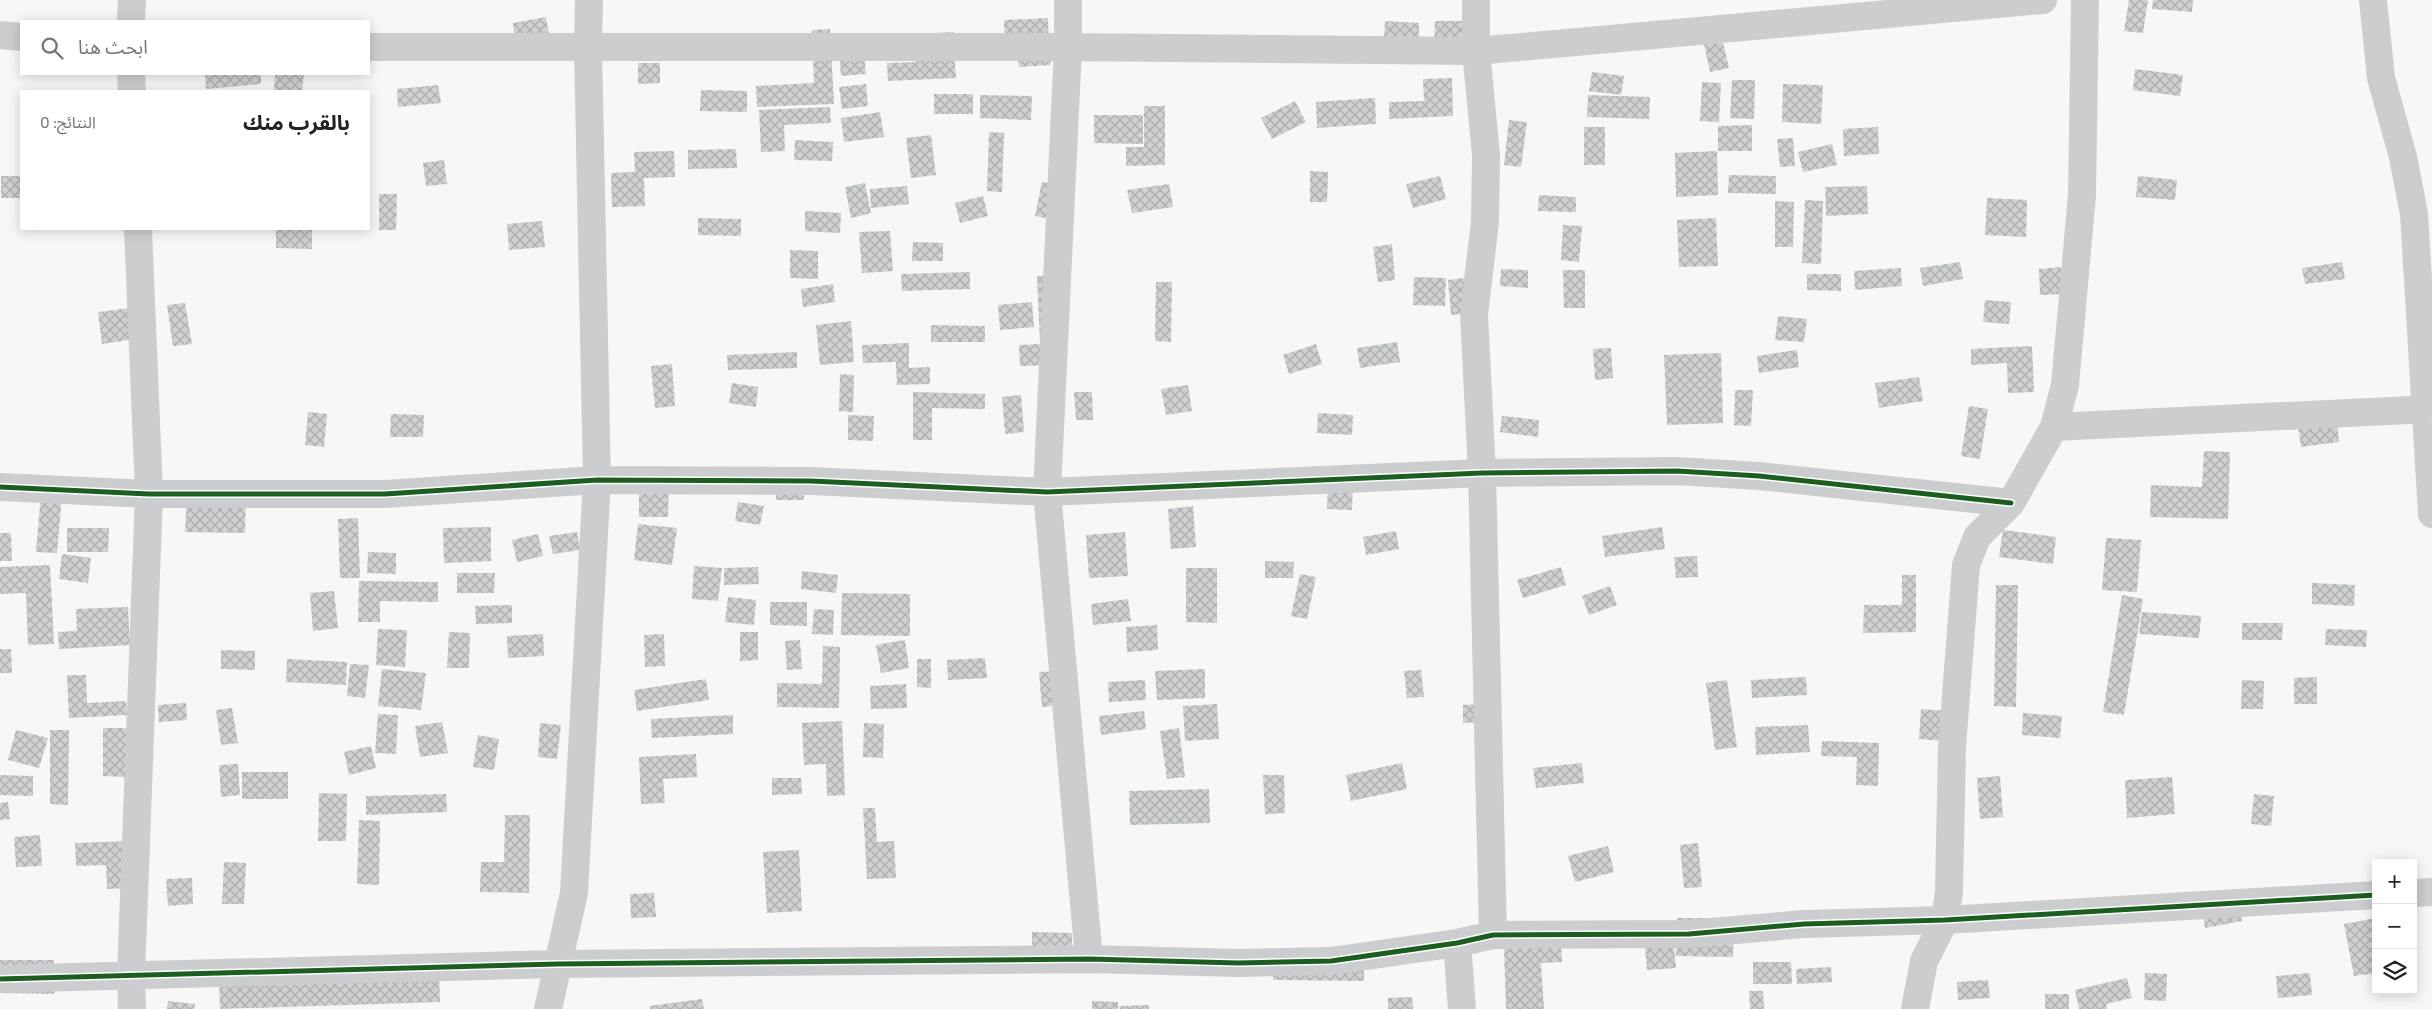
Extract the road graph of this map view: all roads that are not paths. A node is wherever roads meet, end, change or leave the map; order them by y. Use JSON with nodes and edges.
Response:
{"nodes":[{"id":1,"x":132,"y":0,"type":"edge"},
{"id":2,"x":589,"y":0,"type":"edge"},
{"id":3,"x":1068,"y":0,"type":"edge"},
{"id":4,"x":1476,"y":0,"type":"edge"},
{"id":5,"x":2044,"y":0,"type":"edge"},
{"id":6,"x":2085,"y":0,"type":"edge"},
{"id":7,"x":2373,"y":0,"type":"edge"},
{"id":8,"x":131,"y":20,"type":"edge"},
{"id":9,"x":0,"y":35,"type":"edge"},
{"id":10,"x":20,"y":37,"type":"edge"},
{"id":11,"x":370,"y":46,"type":"edge"},
{"id":12,"x":1068,"y":47,"type":"junction"},
{"id":13,"x":588,"y":48,"type":"junction"},
{"id":14,"x":1476,"y":51,"type":"junction"},
{"id":15,"x":131,"y":75,"type":"edge"},
{"id":16,"x":132,"y":90,"type":"edge"},
{"id":17,"x":2423,"y":215,"type":"edge"},
{"id":18,"x":138,"y":230,"type":"edge"},
{"id":19,"x":2429,"y":409,"type":"edge"},
{"id":20,"x":2054,"y":427,"type":"junction"},
{"id":21,"x":1482,"y":473,"type":"junction"},
{"id":22,"x":597,"y":480,"type":"junction"},
{"id":23,"x":0,"y":487,"type":"edge"},
{"id":24,"x":1047,"y":492,"type":"junction"},
{"id":25,"x":149,"y":494,"type":"junction"},
{"id":26,"x":2011,"y":503,"type":"junction"},
{"id":27,"x":2432,"y":514,"type":"edge"},
{"id":28,"x":2432,"y":892,"type":"edge"},
{"id":29,"x":2417,"y":893,"type":"edge"},
{"id":30,"x":2372,"y":895,"type":"edge"},
{"id":31,"x":1945,"y":920,"type":"junction"},
{"id":32,"x":1493,"y":935,"type":"junction"},
{"id":33,"x":1457,"y":943,"type":"junction"},
{"id":34,"x":1089,"y":959,"type":"junction"},
{"id":35,"x":558,"y":964,"type":"junction"},
{"id":36,"x":131,"y":976,"type":"junction"},
{"id":37,"x":0,"y":979,"type":"edge"},
{"id":38,"x":132,"y":1009,"type":"edge"},
{"id":39,"x":548,"y":1009,"type":"edge"},
{"id":40,"x":1462,"y":1009,"type":"edge"},
{"id":41,"x":1914,"y":1009,"type":"edge"}],
"edges":[{"from":1,"to":8,"type":"street"},
{"from":2,"to":13,"type":"street"},
{"from":3,"to":12,"type":"street"},
{"from":4,"to":14,"type":"street"},
{"from":5,"to":14,"type":"street"},
{"from":6,"to":20,"type":"street"},
{"from":7,"to":17,"type":"street"},
{"from":9,"to":10,"type":"street"},
{"from":11,"to":13,"type":"street"},
{"from":12,"to":13,"type":"street"},
{"from":12,"to":14,"type":"street"},
{"from":12,"to":24,"type":"street"},
{"from":13,"to":22,"type":"street"},
{"from":14,"to":21,"type":"street"},
{"from":15,"to":16,"type":"street"},
{"from":17,"to":19,"type":"street"},
{"from":18,"to":25,"type":"street"},
{"from":19,"to":20,"type":"street"},
{"from":19,"to":27,"type":"street"},
{"from":20,"to":26,"type":"street"},
{"from":21,"to":24,"type":"street"},
{"from":21,"to":26,"type":"street"},
{"from":21,"to":32,"type":"street"},
{"from":22,"to":24,"type":"street"},
{"from":22,"to":25,"type":"street"},
{"from":22,"to":35,"type":"street"},
{"from":23,"to":25,"type":"street"},
{"from":24,"to":34,"type":"street"},
{"from":25,"to":36,"type":"street"},
{"from":26,"to":31,"type":"street"},
{"from":28,"to":29,"type":"street"},
{"from":30,"to":31,"type":"street"},
{"from":31,"to":32,"type":"street"},
{"from":31,"to":41,"type":"street"},
{"from":32,"to":33,"type":"street"},
{"from":33,"to":34,"type":"street"},
{"from":33,"to":40,"type":"street"},
{"from":34,"to":35,"type":"street"},
{"from":35,"to":36,"type":"street"},
{"from":35,"to":39,"type":"street"},
{"from":36,"to":37,"type":"street"},
{"from":36,"to":38,"type":"street"}]}
